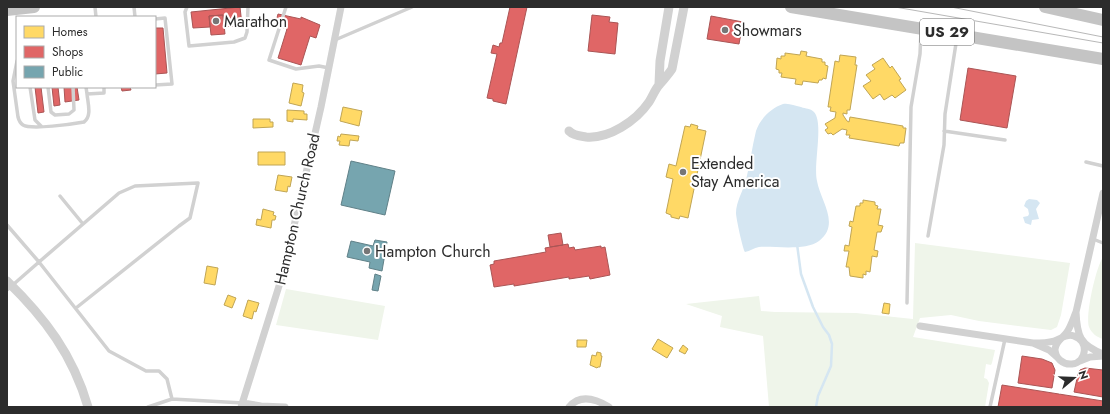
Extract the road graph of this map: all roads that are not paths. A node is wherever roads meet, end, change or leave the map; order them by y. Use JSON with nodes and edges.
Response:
{"nodes":[{"id":1,"x":34,"y":7,"type":"edge"},
{"id":2,"x":187,"y":7,"type":"edge"},
{"id":3,"x":248,"y":7,"type":"edge"},
{"id":4,"x":286,"y":7,"type":"edge"},
{"id":5,"x":341,"y":7,"type":"edge"},
{"id":6,"x":412,"y":7,"type":"edge"},
{"id":7,"x":669,"y":7,"type":"edge"},
{"id":8,"x":684,"y":7,"type":"edge"},
{"id":9,"x":791,"y":7,"type":"edge"},
{"id":10,"x":1045,"y":7,"type":"edge"},
{"id":11,"x":7,"y":10,"type":"edge"},
{"id":12,"x":156,"y":19,"type":"edge"},
{"id":13,"x":1103,"y":20,"type":"edge"},
{"id":14,"x":921,"y":28,"type":"junction"},
{"id":15,"x":957,"y":34,"type":"junction"},
{"id":16,"x":335,"y":40,"type":"junction"},
{"id":17,"x":1103,"y":59,"type":"edge"},
{"id":18,"x":16,"y":66,"type":"edge"},
{"id":19,"x":330,"y":68,"type":"junction"},
{"id":20,"x":659,"y":84,"type":"junction"},
{"id":21,"x":156,"y":86,"type":"edge"},
{"id":22,"x":30,"y":88,"type":"edge"},
{"id":23,"x":48,"y":88,"type":"edge"},
{"id":24,"x":73,"y":88,"type":"edge"},
{"id":25,"x":86,"y":88,"type":"edge"},
{"id":26,"x":104,"y":88,"type":"edge"},
{"id":27,"x":87,"y":94,"type":"junction"},
{"id":28,"x":42,"y":126,"type":"junction"},
{"id":29,"x":569,"y":131,"type":"dead end"},
{"id":30,"x":944,"y":131,"type":"junction"},
{"id":31,"x":1005,"y":140,"type":"dead end"},
{"id":32,"x":1086,"y":162,"type":"dead end"},
{"id":33,"x":1103,"y":166,"type":"edge"},
{"id":34,"x":1103,"y":193,"type":"edge"},
{"id":35,"x":60,"y":196,"type":"dead end"},
{"id":36,"x":83,"y":224,"type":"junction"},
{"id":37,"x":7,"y":225,"type":"edge"},
{"id":38,"x":928,"y":236,"type":"dead end"},
{"id":39,"x":1092,"y":239,"type":"junction"},
{"id":40,"x":1103,"y":243,"type":"edge"},
{"id":41,"x":39,"y":262,"type":"junction"},
{"id":42,"x":9,"y":286,"type":"edge"},
{"id":43,"x":907,"y":303,"type":"dead end"},
{"id":44,"x":76,"y":308,"type":"junction"},
{"id":45,"x":1076,"y":312,"type":"junction"},
{"id":46,"x":920,"y":326,"type":"dead end"},
{"id":47,"x":1061,"y":338,"type":"junction"},
{"id":48,"x":1005,"y":339,"type":"junction"},
{"id":49,"x":1082,"y":341,"type":"junction"},
{"id":50,"x":1033,"y":343,"type":"junction"},
{"id":51,"x":1103,"y":355,"type":"edge"},
{"id":52,"x":1058,"y":358,"type":"junction"},
{"id":53,"x":1078,"y":362,"type":"junction"},
{"id":54,"x":172,"y":400,"type":"junction"},
{"id":55,"x":242,"y":405,"type":"edge"},
{"id":56,"x":88,"y":407,"type":"edge"},
{"id":57,"x":148,"y":407,"type":"edge"},
{"id":58,"x":285,"y":407,"type":"edge"},
{"id":59,"x":569,"y":407,"type":"edge"},
{"id":60,"x":609,"y":407,"type":"edge"},
{"id":61,"x":990,"y":407,"type":"edge"}],
"edges":[{"from":1,"to":11,"type":"main road"},
{"from":2,"to":3,"type":"lane"},
{"from":4,"to":19,"type":"lane"},
{"from":5,"to":16,"type":"street","name":"Hampton Church Road"},
{"from":6,"to":16,"type":"lane"},
{"from":7,"to":20,"type":"street"},
{"from":8,"to":20,"type":"street"},
{"from":9,"to":14,"type":"main road","number":"US 29"},
{"from":10,"to":13,"type":"main road"},
{"from":12,"to":21,"type":"lane"},
{"from":14,"to":15,"type":"main road","number":"US 29"},
{"from":14,"to":43,"type":"lane"},
{"from":15,"to":17,"type":"main road","number":"US 29"},
{"from":15,"to":30,"type":"lane"},
{"from":16,"to":19,"type":"street","name":"Hampton Church Road"},
{"from":18,"to":28,"type":"lane"},
{"from":19,"to":55,"type":"street","name":"Hampton Church Road"},
{"from":20,"to":29,"type":"street"},
{"from":22,"to":28,"type":"lane"},
{"from":23,"to":24,"type":"lane"},
{"from":25,"to":27,"type":"lane"},
{"from":26,"to":27,"type":"lane"},
{"from":27,"to":28,"type":"lane"},
{"from":30,"to":31,"type":"lane"},
{"from":30,"to":38,"type":"lane"},
{"from":32,"to":33,"type":"lane"},
{"from":34,"to":39,"type":"street"},
{"from":35,"to":36,"type":"lane"},
{"from":36,"to":41,"type":"lane"},
{"from":36,"to":44,"type":"lane"},
{"from":37,"to":41,"type":"lane"},
{"from":39,"to":40,"type":"lane"},
{"from":39,"to":45,"type":"street"},
{"from":41,"to":42,"type":"lane"},
{"from":41,"to":44,"type":"lane"},
{"from":42,"to":56,"type":"street"},
{"from":44,"to":54,"type":"lane"},
{"from":45,"to":47,"type":"street"},
{"from":45,"to":49,"type":"street"},
{"from":46,"to":48,"type":"street"},
{"from":47,"to":49,"type":"street"},
{"from":47,"to":50,"type":"street"},
{"from":47,"to":52,"type":"street"},
{"from":48,"to":50,"type":"street"},
{"from":48,"to":61,"type":"lane"},
{"from":49,"to":51,"type":"street"},
{"from":49,"to":53,"type":"street"},
{"from":50,"to":52,"type":"street"},
{"from":51,"to":53,"type":"street"},
{"from":52,"to":53,"type":"street"},
{"from":54,"to":55,"type":"lane"},
{"from":54,"to":57,"type":"lane"},
{"from":55,"to":58,"type":"street"},
{"from":59,"to":60,"type":"street"}]}
